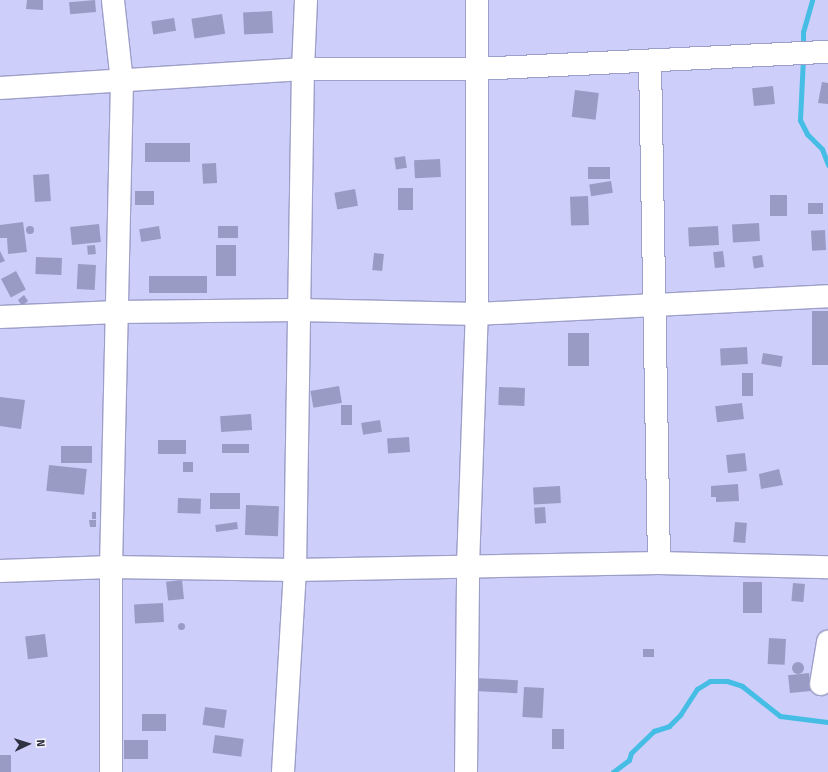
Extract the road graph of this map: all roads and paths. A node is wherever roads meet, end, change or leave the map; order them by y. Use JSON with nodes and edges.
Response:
{"nodes":[{"id":1,"x":113,"y":0,"type":"edge"},
{"id":2,"x":306,"y":0,"type":"edge"},
{"id":3,"x":477,"y":0,"type":"edge"},
{"id":4,"x":809,"y":52,"type":"edge"},
{"id":5,"x":650,"y":61,"type":"junction"},
{"id":6,"x":302,"y":69,"type":"junction"},
{"id":7,"x":476,"y":69,"type":"junction"},
{"id":8,"x":122,"y":82,"type":"junction"},
{"id":9,"x":0,"y":88,"type":"edge"},
{"id":10,"x":828,"y":296,"type":"edge"},
{"id":11,"x":656,"y":306,"type":"junction"},
{"id":12,"x":299,"y":310,"type":"junction"},
{"id":13,"x":117,"y":312,"type":"junction"},
{"id":14,"x":476,"y":314,"type":"junction"},
{"id":15,"x":0,"y":317,"type":"edge"},
{"id":16,"x":659,"y":563,"type":"junction"},
{"id":17,"x":468,"y":566,"type":"junction"},
{"id":18,"x":111,"y":567,"type":"junction"},
{"id":19,"x":828,"y":567,"type":"edge"},
{"id":20,"x":295,"y":570,"type":"junction"},
{"id":21,"x":0,"y":571,"type":"edge"},
{"id":22,"x":828,"y":642,"type":"edge"},
{"id":23,"x":821,"y":684,"type":"dead end"},
{"id":24,"x":111,"y":772,"type":"edge"},
{"id":25,"x":283,"y":772,"type":"edge"},
{"id":26,"x":466,"y":772,"type":"edge"}],
"edges":[{"from":1,"to":8,"type":"street"},
{"from":2,"to":6,"type":"street"},
{"from":3,"to":7,"type":"street"},
{"from":4,"to":5,"type":"street"},
{"from":5,"to":7,"type":"street"},
{"from":5,"to":11,"type":"street"},
{"from":6,"to":7,"type":"street"},
{"from":6,"to":8,"type":"street"},
{"from":6,"to":12,"type":"street"},
{"from":7,"to":14,"type":"street"},
{"from":8,"to":9,"type":"street"},
{"from":8,"to":13,"type":"street"},
{"from":10,"to":11,"type":"street"},
{"from":11,"to":14,"type":"street"},
{"from":11,"to":16,"type":"street"},
{"from":12,"to":13,"type":"street"},
{"from":12,"to":14,"type":"street"},
{"from":12,"to":20,"type":"street"},
{"from":13,"to":15,"type":"street"},
{"from":13,"to":18,"type":"street"},
{"from":14,"to":17,"type":"street"},
{"from":16,"to":17,"type":"street"},
{"from":16,"to":19,"type":"street"},
{"from":17,"to":20,"type":"street"},
{"from":17,"to":26,"type":"street"},
{"from":18,"to":20,"type":"street"},
{"from":18,"to":21,"type":"street"},
{"from":18,"to":24,"type":"street"},
{"from":20,"to":25,"type":"street"},
{"from":22,"to":23,"type":"street"}]}
